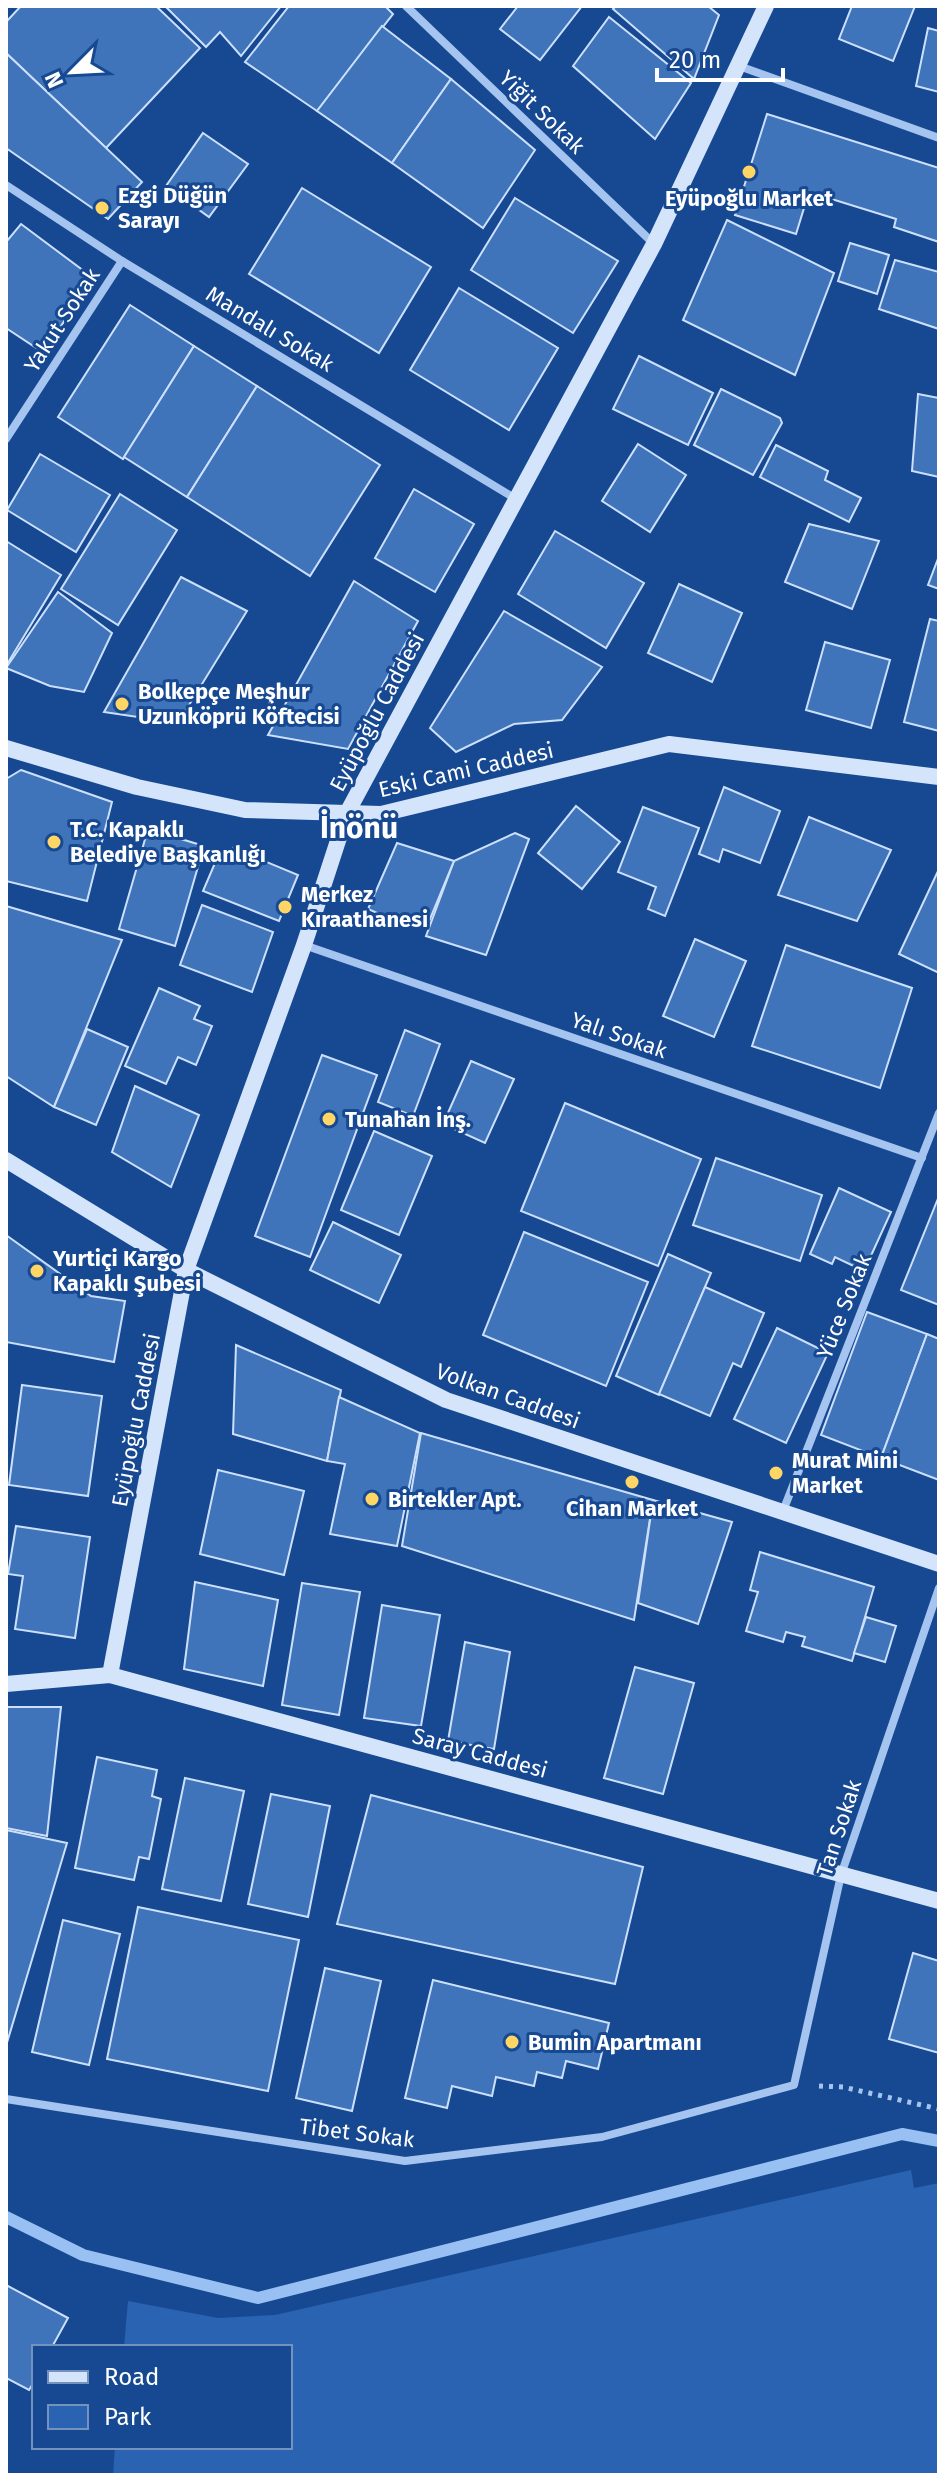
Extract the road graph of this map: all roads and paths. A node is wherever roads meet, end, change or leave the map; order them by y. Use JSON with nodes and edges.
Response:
{"nodes":[{"id":1,"x":406,"y":6,"type":"edge"},
{"id":2,"x":766,"y":6,"type":"edge"},
{"id":3,"x":739,"y":66,"type":"junction"},
{"id":4,"x":939,"y":138,"type":"edge"},
{"id":5,"x":6,"y":185,"type":"edge"},
{"id":6,"x":654,"y":244,"type":"junction"},
{"id":7,"x":122,"y":261,"type":"junction"},
{"id":8,"x":6,"y":439,"type":"edge"},
{"id":9,"x":517,"y":499,"type":"junction"},
{"id":10,"x":6,"y":748,"type":"edge"},
{"id":11,"x":939,"y":777,"type":"edge"},
{"id":12,"x":347,"y":813,"type":"junction"},
{"id":13,"x":304,"y":945,"type":"junction"},
{"id":14,"x":939,"y":1113,"type":"edge"},
{"id":15,"x":922,"y":1158,"type":"junction"},
{"id":16,"x":6,"y":1160,"type":"edge"},
{"id":17,"x":186,"y":1270,"type":"junction"},
{"id":18,"x":783,"y":1512,"type":"junction"},
{"id":19,"x":939,"y":1564,"type":"edge"},
{"id":20,"x":939,"y":1588,"type":"edge"},
{"id":21,"x":110,"y":1675,"type":"junction"},
{"id":22,"x":6,"y":1684,"type":"edge"},
{"id":23,"x":841,"y":1875,"type":"junction"},
{"id":24,"x":939,"y":1901,"type":"edge"},
{"id":25,"x":794,"y":2085,"type":"junction"},
{"id":26,"x":6,"y":2099,"type":"edge"},
{"id":27,"x":939,"y":2109,"type":"edge"}],
"edges":[{"from":1,"to":6,"type":"street","name":"Yiğit Sokak"},
{"from":2,"to":3,"type":"street","name":"Eyüpoğlu Caddesi"},
{"from":3,"to":4,"type":"street"},
{"from":3,"to":6,"type":"street","name":"Eyüpoğlu Caddesi"},
{"from":5,"to":7,"type":"street","name":"Mandalı Sokak"},
{"from":6,"to":9,"type":"street","name":"Eyüpoğlu Caddesi"},
{"from":7,"to":8,"type":"street","name":"Yakut Sokak"},
{"from":7,"to":9,"type":"street","name":"Mandalı Sokak"},
{"from":9,"to":12,"type":"street","name":"Eyüpoğlu Caddesi"},
{"from":10,"to":12,"type":"street","name":"Eski Cami Caddesi"},
{"from":11,"to":12,"type":"street","name":"Eski Cami Caddesi"},
{"from":12,"to":13,"type":"street","name":"Eyüpoğlu Caddesi"},
{"from":13,"to":15,"type":"street","name":"Yalı Sokak"},
{"from":13,"to":17,"type":"street","name":"Eyüpoğlu Caddesi"},
{"from":14,"to":15,"type":"street","name":"Yüce Sokak"},
{"from":15,"to":18,"type":"street","name":"Yüce Sokak"},
{"from":16,"to":17,"type":"street","name":"Volkan Caddesi"},
{"from":17,"to":18,"type":"street","name":"Volkan Caddesi"},
{"from":17,"to":21,"type":"street","name":"Eyüpoğlu Caddesi"},
{"from":18,"to":19,"type":"street","name":"Volkan Caddesi"},
{"from":20,"to":23,"type":"street","name":"Tan Sokak"},
{"from":21,"to":22,"type":"street","name":"Saray Caddesi"},
{"from":21,"to":23,"type":"street","name":"Saray Caddesi"},
{"from":23,"to":24,"type":"street","name":"Saray Caddesi"},
{"from":23,"to":25,"type":"street","name":"Tan Sokak"},
{"from":25,"to":26,"type":"street","name":"Tibet Sokak"},
{"from":25,"to":27,"type":"path"}]}
